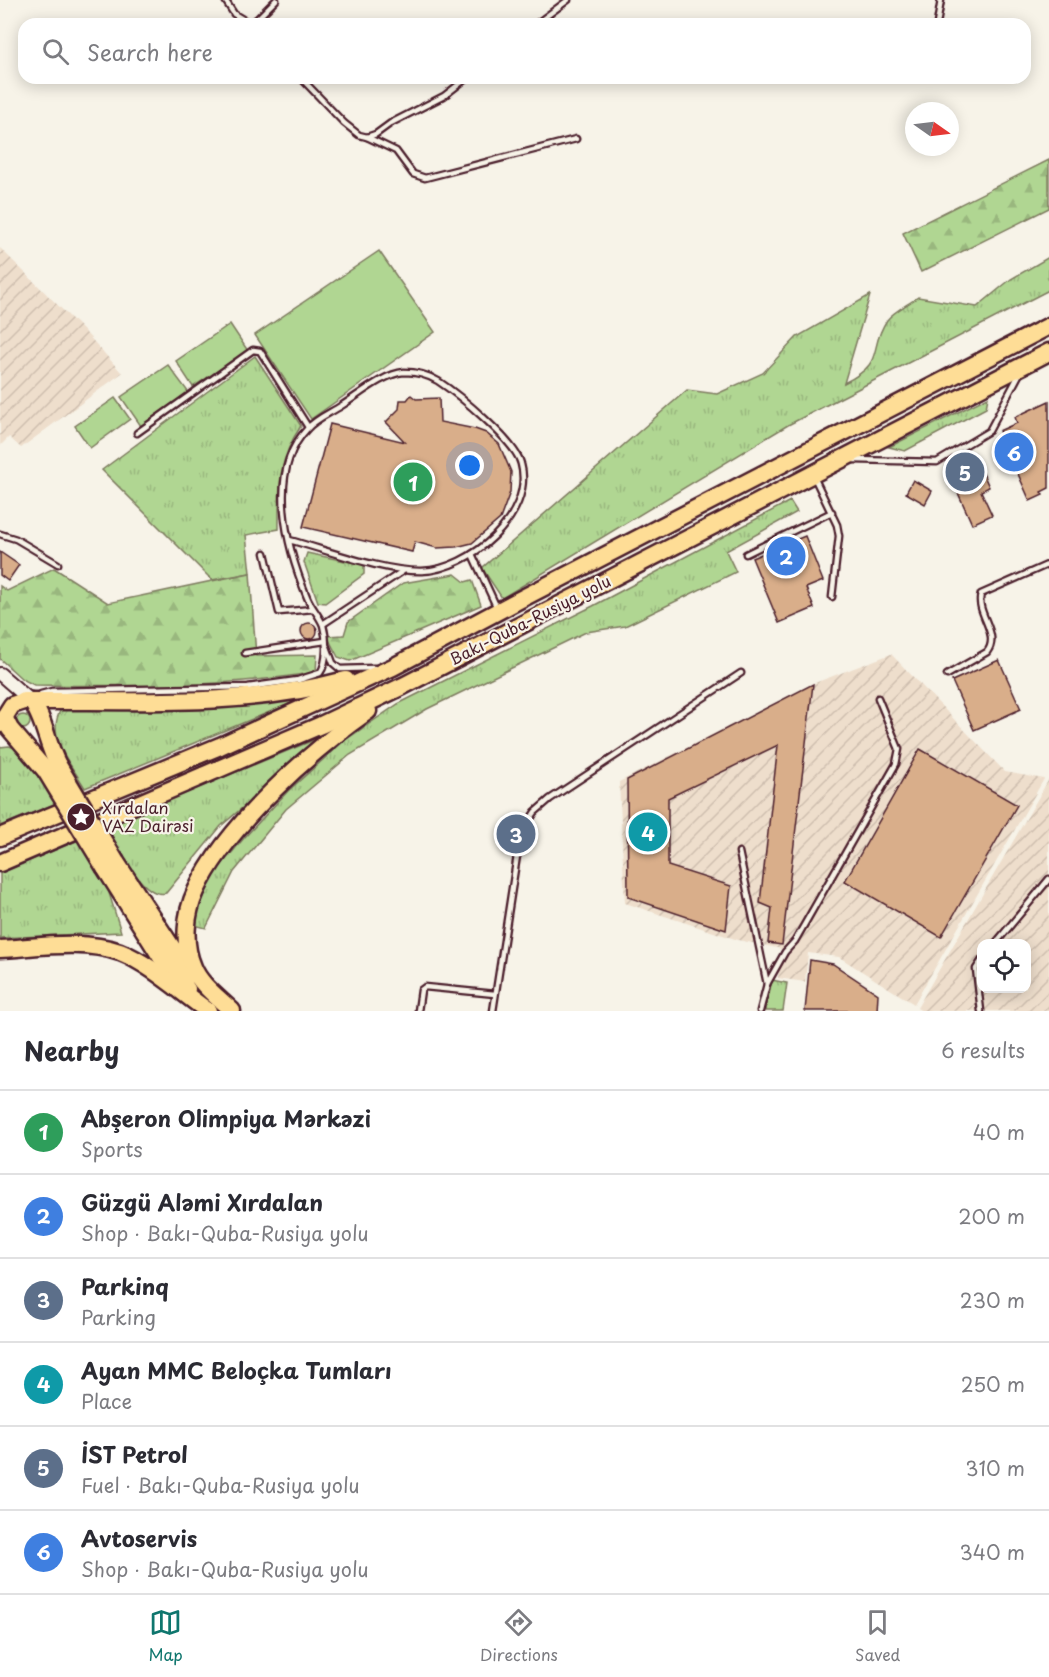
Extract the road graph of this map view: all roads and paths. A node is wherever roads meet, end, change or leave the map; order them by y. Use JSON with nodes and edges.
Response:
{"nodes":[{"id":1,"x":225,"y":0,"type":"edge"},
{"id":2,"x":276,"y":0,"type":"edge"},
{"id":3,"x":568,"y":0,"type":"edge"},
{"id":4,"x":941,"y":0,"type":"edge"},
{"id":5,"x":241,"y":18,"type":"edge"},
{"id":6,"x":258,"y":18,"type":"edge"},
{"id":7,"x":544,"y":18,"type":"edge"},
{"id":8,"x":938,"y":18,"type":"edge"},
{"id":9,"x":307,"y":84,"type":"edge"},
{"id":10,"x":459,"y":84,"type":"edge"},
{"id":11,"x":367,"y":137,"type":"junction"},
{"id":12,"x":576,"y":139,"type":"dead end"},
{"id":13,"x":1049,"y":327,"type":"edge"},
{"id":14,"x":1049,"y":352,"type":"edge"},
{"id":15,"x":1023,"y":366,"type":"junction"},
{"id":16,"x":308,"y":427,"type":"junction"},
{"id":17,"x":138,"y":433,"type":"dead end"},
{"id":18,"x":842,"y":459,"type":"junction"},
{"id":19,"x":812,"y":475,"type":"junction"},
{"id":20,"x":832,"y":512,"type":"junction"},
{"id":21,"x":0,"y":534,"type":"edge"},
{"id":22,"x":289,"y":540,"type":"junction"},
{"id":23,"x":265,"y":553,"type":"dead end"},
{"id":24,"x":472,"y":554,"type":"junction"},
{"id":25,"x":746,"y":554,"type":"dead end"},
{"id":26,"x":58,"y":564,"type":"dead end"},
{"id":27,"x":1049,"y":564,"type":"edge"},
{"id":28,"x":403,"y":570,"type":"junction"},
{"id":29,"x":832,"y":597,"type":"dead end"},
{"id":30,"x":313,"y":609,"type":"junction"},
{"id":31,"x":498,"y":610,"type":"junction"},
{"id":32,"x":322,"y":624,"type":"junction"},
{"id":33,"x":325,"y":642,"type":"junction"},
{"id":34,"x":245,"y":653,"type":"dead end"},
{"id":35,"x":393,"y":667,"type":"junction"},
{"id":36,"x":741,"y":673,"type":"dead end"},
{"id":37,"x":0,"y":674,"type":"edge"},
{"id":38,"x":947,"y":675,"type":"dead end"},
{"id":39,"x":403,"y":686,"type":"junction"},
{"id":40,"x":878,"y":698,"type":"dead end"},
{"id":41,"x":31,"y":701,"type":"junction"},
{"id":42,"x":1,"y":716,"type":"edge"},
{"id":43,"x":52,"y":768,"type":"junction"},
{"id":44,"x":0,"y":837,"type":"edge"},
{"id":45,"x":739,"y":852,"type":"dead end"},
{"id":46,"x":0,"y":863,"type":"edge"},
{"id":47,"x":110,"y":865,"type":"junction"},
{"id":48,"x":1049,"y":879,"type":"edge"},
{"id":49,"x":999,"y":939,"type":"edge"},
{"id":50,"x":0,"y":949,"type":"edge"},
{"id":51,"x":767,"y":984,"type":"junction"},
{"id":52,"x":979,"y":993,"type":"edge"},
{"id":53,"x":495,"y":994,"type":"junction"},
{"id":54,"x":211,"y":1011,"type":"edge"},
{"id":55,"x":232,"y":1011,"type":"edge"},
{"id":56,"x":418,"y":1011,"type":"edge"},
{"id":57,"x":493,"y":1011,"type":"edge"},
{"id":58,"x":760,"y":1011,"type":"edge"},
{"id":59,"x":981,"y":1011,"type":"edge"}],
"edges":[{"from":1,"to":5,"type":"lane"},
{"from":2,"to":6,"type":"lane"},
{"from":3,"to":7,"type":"lane"},
{"from":4,"to":8,"type":"lane"},
{"from":9,"to":11,"type":"lane"},
{"from":10,"to":11,"type":"lane"},
{"from":11,"to":12,"type":"lane"},
{"from":13,"to":31,"type":"highway","name":"Bakı-Quba-Rusiya yolu"},
{"from":14,"to":15,"type":"highway","name":"Bakı-Quba-Rusiya yolu"},
{"from":15,"to":18,"type":"highway","name":"Bakı-Quba-Rusiya yolu"},
{"from":15,"to":18,"type":"lane"},
{"from":16,"to":17,"type":"lane"},
{"from":16,"to":22,"type":"lane"},
{"from":16,"to":24,"type":"lane"},
{"from":18,"to":19,"type":"highway","name":"Bakı-Quba-Rusiya yolu"},
{"from":19,"to":20,"type":"lane"},
{"from":19,"to":39,"type":"highway","name":"Bakı-Quba-Rusiya yolu"},
{"from":20,"to":25,"type":"lane"},
{"from":20,"to":29,"type":"lane"},
{"from":21,"to":26,"type":"lane"},
{"from":22,"to":28,"type":"lane"},
{"from":22,"to":30,"type":"lane"},
{"from":23,"to":30,"type":"lane"},
{"from":24,"to":28,"type":"lane"},
{"from":24,"to":31,"type":"lane"},
{"from":27,"to":38,"type":"lane"},
{"from":28,"to":32,"type":"lane"},
{"from":30,"to":32,"type":"lane"},
{"from":31,"to":35,"type":"highway","name":"Bakı-Quba-Rusiya yolu"},
{"from":32,"to":33,"type":"lane"},
{"from":33,"to":34,"type":"lane"},
{"from":33,"to":35,"type":"lane"},
{"from":33,"to":41,"type":"lane"},
{"from":35,"to":41,"type":"highway"},
{"from":35,"to":44,"type":"highway","name":"Bakı-Quba-Rusiya yolu"},
{"from":36,"to":53,"type":"lane"},
{"from":37,"to":41,"type":"main road"},
{"from":39,"to":46,"type":"highway","name":"Bakı-Quba-Rusiya yolu"},
{"from":39,"to":55,"type":"highway"},
{"from":40,"to":51,"type":"lane"},
{"from":41,"to":42,"type":"highway"},
{"from":41,"to":43,"type":"highway"},
{"from":42,"to":43,"type":"highway"},
{"from":43,"to":47,"type":"highway","bridge":true},
{"from":45,"to":51,"type":"lane"},
{"from":47,"to":54,"type":"highway"},
{"from":47,"to":55,"type":"highway"},
{"from":48,"to":49,"type":"lane"},
{"from":50,"to":54,"type":"highway"},
{"from":51,"to":58,"type":"lane"},
{"from":52,"to":59,"type":"lane"},
{"from":53,"to":56,"type":"lane"},
{"from":53,"to":57,"type":"lane"}]}
